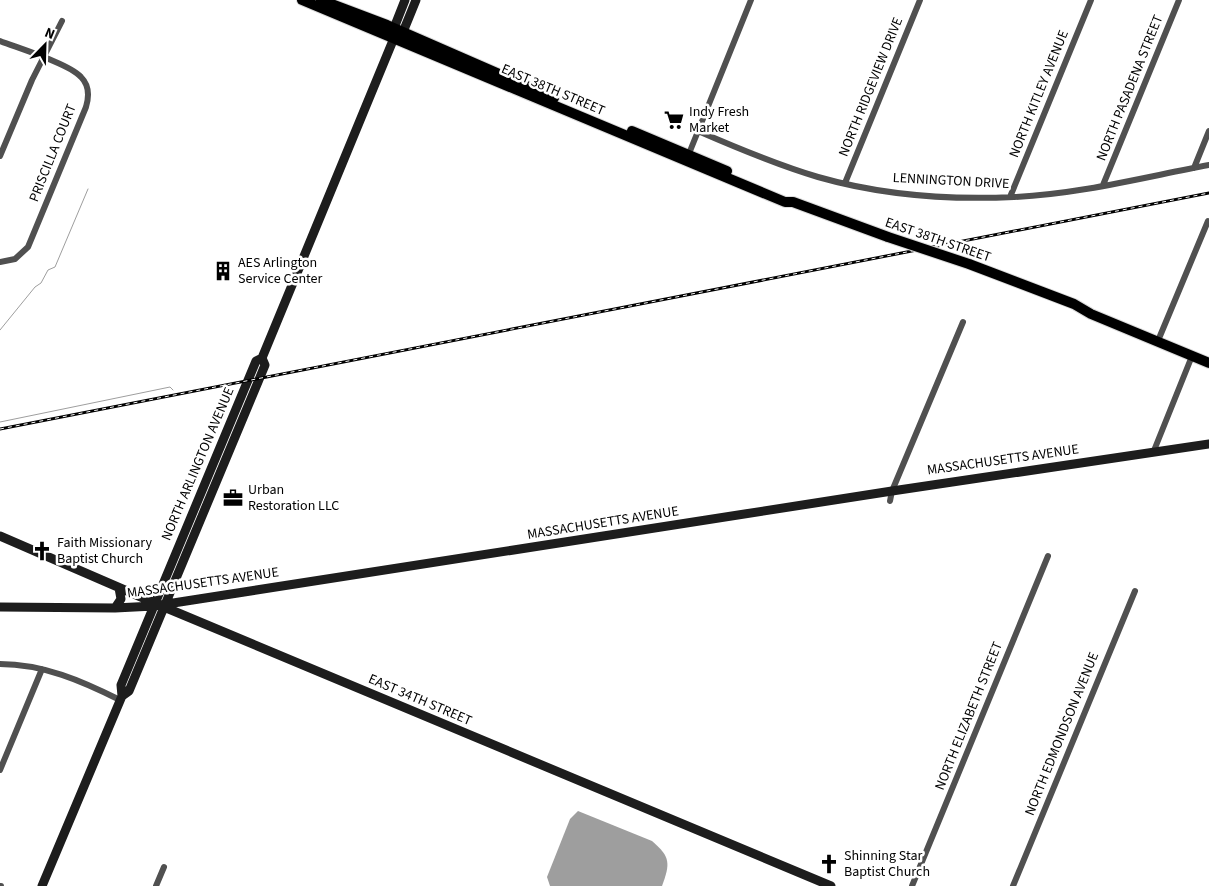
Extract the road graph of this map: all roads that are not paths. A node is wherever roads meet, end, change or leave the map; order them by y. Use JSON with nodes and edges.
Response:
{"nodes":[{"id":1,"x":302,"y":0,"type":"edge"},
{"id":2,"x":321,"y":0,"type":"edge"},
{"id":3,"x":405,"y":0,"type":"edge"},
{"id":4,"x":416,"y":0,"type":"edge"},
{"id":5,"x":751,"y":0,"type":"edge"},
{"id":6,"x":920,"y":0,"type":"edge"},
{"id":7,"x":1091,"y":0,"type":"edge"},
{"id":8,"x":1179,"y":0,"type":"edge"},
{"id":9,"x":62,"y":21,"type":"dead end"},
{"id":10,"x":397,"y":33,"type":"junction"},
{"id":11,"x":0,"y":40,"type":"edge"},
{"id":12,"x":43,"y":58,"type":"junction"},
{"id":13,"x":698,"y":131,"type":"junction"},
{"id":14,"x":1209,"y":131,"type":"edge"},
{"id":15,"x":0,"y":156,"type":"edge"},
{"id":16,"x":687,"y":159,"type":"junction"},
{"id":17,"x":1209,"y":165,"type":"edge"},
{"id":18,"x":1194,"y":168,"type":"junction"},
{"id":19,"x":846,"y":183,"type":"junction"},
{"id":20,"x":1103,"y":185,"type":"junction"},
{"id":21,"x":1010,"y":197,"type":"junction"},
{"id":22,"x":1208,"y":220,"type":"dead end"},
{"id":23,"x":0,"y":262,"type":"edge"},
{"id":24,"x":1074,"y":304,"type":"junction"},
{"id":25,"x":963,"y":322,"type":"dead end"},
{"id":26,"x":1160,"y":336,"type":"junction"},
{"id":27,"x":1192,"y":356,"type":"junction"},
{"id":28,"x":1209,"y":356,"type":"edge"},
{"id":29,"x":1209,"y":363,"type":"edge"},
{"id":30,"x":1209,"y":444,"type":"edge"},
{"id":31,"x":1153,"y":452,"type":"junction"},
{"id":32,"x":892,"y":491,"type":"junction"},
{"id":33,"x":890,"y":501,"type":"dead end"},
{"id":34,"x":0,"y":536,"type":"edge"},
{"id":35,"x":1048,"y":556,"type":"dead end"},
{"id":36,"x":119,"y":588,"type":"junction"},
{"id":37,"x":1135,"y":592,"type":"dead end"},
{"id":38,"x":160,"y":605,"type":"junction"},
{"id":39,"x":0,"y":607,"type":"edge"},
{"id":40,"x":115,"y":608,"type":"junction"},
{"id":41,"x":0,"y":664,"type":"edge"},
{"id":42,"x":42,"y":669,"type":"junction"},
{"id":43,"x":121,"y":698,"type":"junction"},
{"id":44,"x":0,"y":770,"type":"edge"},
{"id":45,"x":164,"y":867,"type":"dead end"},
{"id":46,"x":42,"y":886,"type":"edge"},
{"id":47,"x":156,"y":886,"type":"edge"},
{"id":48,"x":831,"y":886,"type":"edge"},
{"id":49,"x":912,"y":886,"type":"edge"},
{"id":50,"x":1013,"y":886,"type":"edge"}],
"edges":[{"from":1,"to":10,"type":"main road","name":"EAST 38TH STREET"},
{"from":2,"to":10,"type":"main road","name":"EAST 38TH STREET"},
{"from":3,"to":10,"type":"main road","name":"NORTH ARLINGTON AVENUE"},
{"from":4,"to":10,"type":"main road","name":"NORTH ARLINGTON AVENUE"},
{"from":5,"to":13,"type":"street"},
{"from":6,"to":19,"type":"street","name":"NORTH RIDGEVIEW DRIVE"},
{"from":7,"to":21,"type":"street","name":"NORTH KITLEY AVENUE"},
{"from":8,"to":20,"type":"street","name":"NORTH PASADENA STREET"},
{"from":9,"to":12,"type":"street"},
{"from":10,"to":16,"type":"main road","name":"EAST 38TH STREET"},
{"from":10,"to":38,"type":"main road","name":"NORTH ARLINGTON AVENUE"},
{"from":11,"to":12,"type":"street","name":"PRISCILLA COURT"},
{"from":12,"to":15,"type":"street"},
{"from":12,"to":23,"type":"street","name":"PRISCILLA COURT"},
{"from":13,"to":16,"type":"street"},
{"from":13,"to":19,"type":"street","name":"LENNINGTON DRIVE"},
{"from":14,"to":18,"type":"street"},
{"from":16,"to":24,"type":"main road","name":"EAST 38TH STREET","bridge":true},
{"from":17,"to":18,"type":"street","name":"LENNINGTON DRIVE"},
{"from":18,"to":20,"type":"street","name":"LENNINGTON DRIVE"},
{"from":19,"to":21,"type":"street","name":"LENNINGTON DRIVE"},
{"from":20,"to":21,"type":"street","name":"LENNINGTON DRIVE"},
{"from":22,"to":26,"type":"street"},
{"from":24,"to":26,"type":"main road","name":"EAST 38TH STREET"},
{"from":24,"to":27,"type":"main road","name":"EAST 38TH STREET"},
{"from":25,"to":32,"type":"street"},
{"from":26,"to":28,"type":"main road","name":"EAST 38TH STREET"},
{"from":27,"to":29,"type":"main road","name":"EAST 38TH STREET"},
{"from":27,"to":31,"type":"street"},
{"from":30,"to":31,"type":"main road","name":"MASSACHUSETTS AVENUE"},
{"from":31,"to":32,"type":"main road","name":"MASSACHUSETTS AVENUE"},
{"from":32,"to":33,"type":"street"},
{"from":32,"to":38,"type":"main road","name":"MASSACHUSETTS AVENUE"},
{"from":34,"to":36,"type":"main road","name":"EAST 34TH STREET"},
{"from":35,"to":49,"type":"street","name":"NORTH ELIZABETH STREET"},
{"from":36,"to":38,"type":"main road","name":"EAST 34TH STREET"},
{"from":36,"to":40,"type":"main road"},
{"from":37,"to":50,"type":"street","name":"NORTH EDMONDSON AVENUE"},
{"from":38,"to":40,"type":"main road","name":"MASSACHUSETTS AVENUE"},
{"from":38,"to":43,"type":"main road","name":"NORTH ARLINGTON AVENUE"},
{"from":38,"to":48,"type":"main road","name":"EAST 34TH STREET"},
{"from":39,"to":40,"type":"main road","name":"MASSACHUSETTS AVENUE"},
{"from":41,"to":42,"type":"street"},
{"from":42,"to":43,"type":"street"},
{"from":42,"to":44,"type":"street"},
{"from":43,"to":46,"type":"main road","name":"NORTH ARLINGTON AVENUE"},
{"from":45,"to":47,"type":"street"}]}
